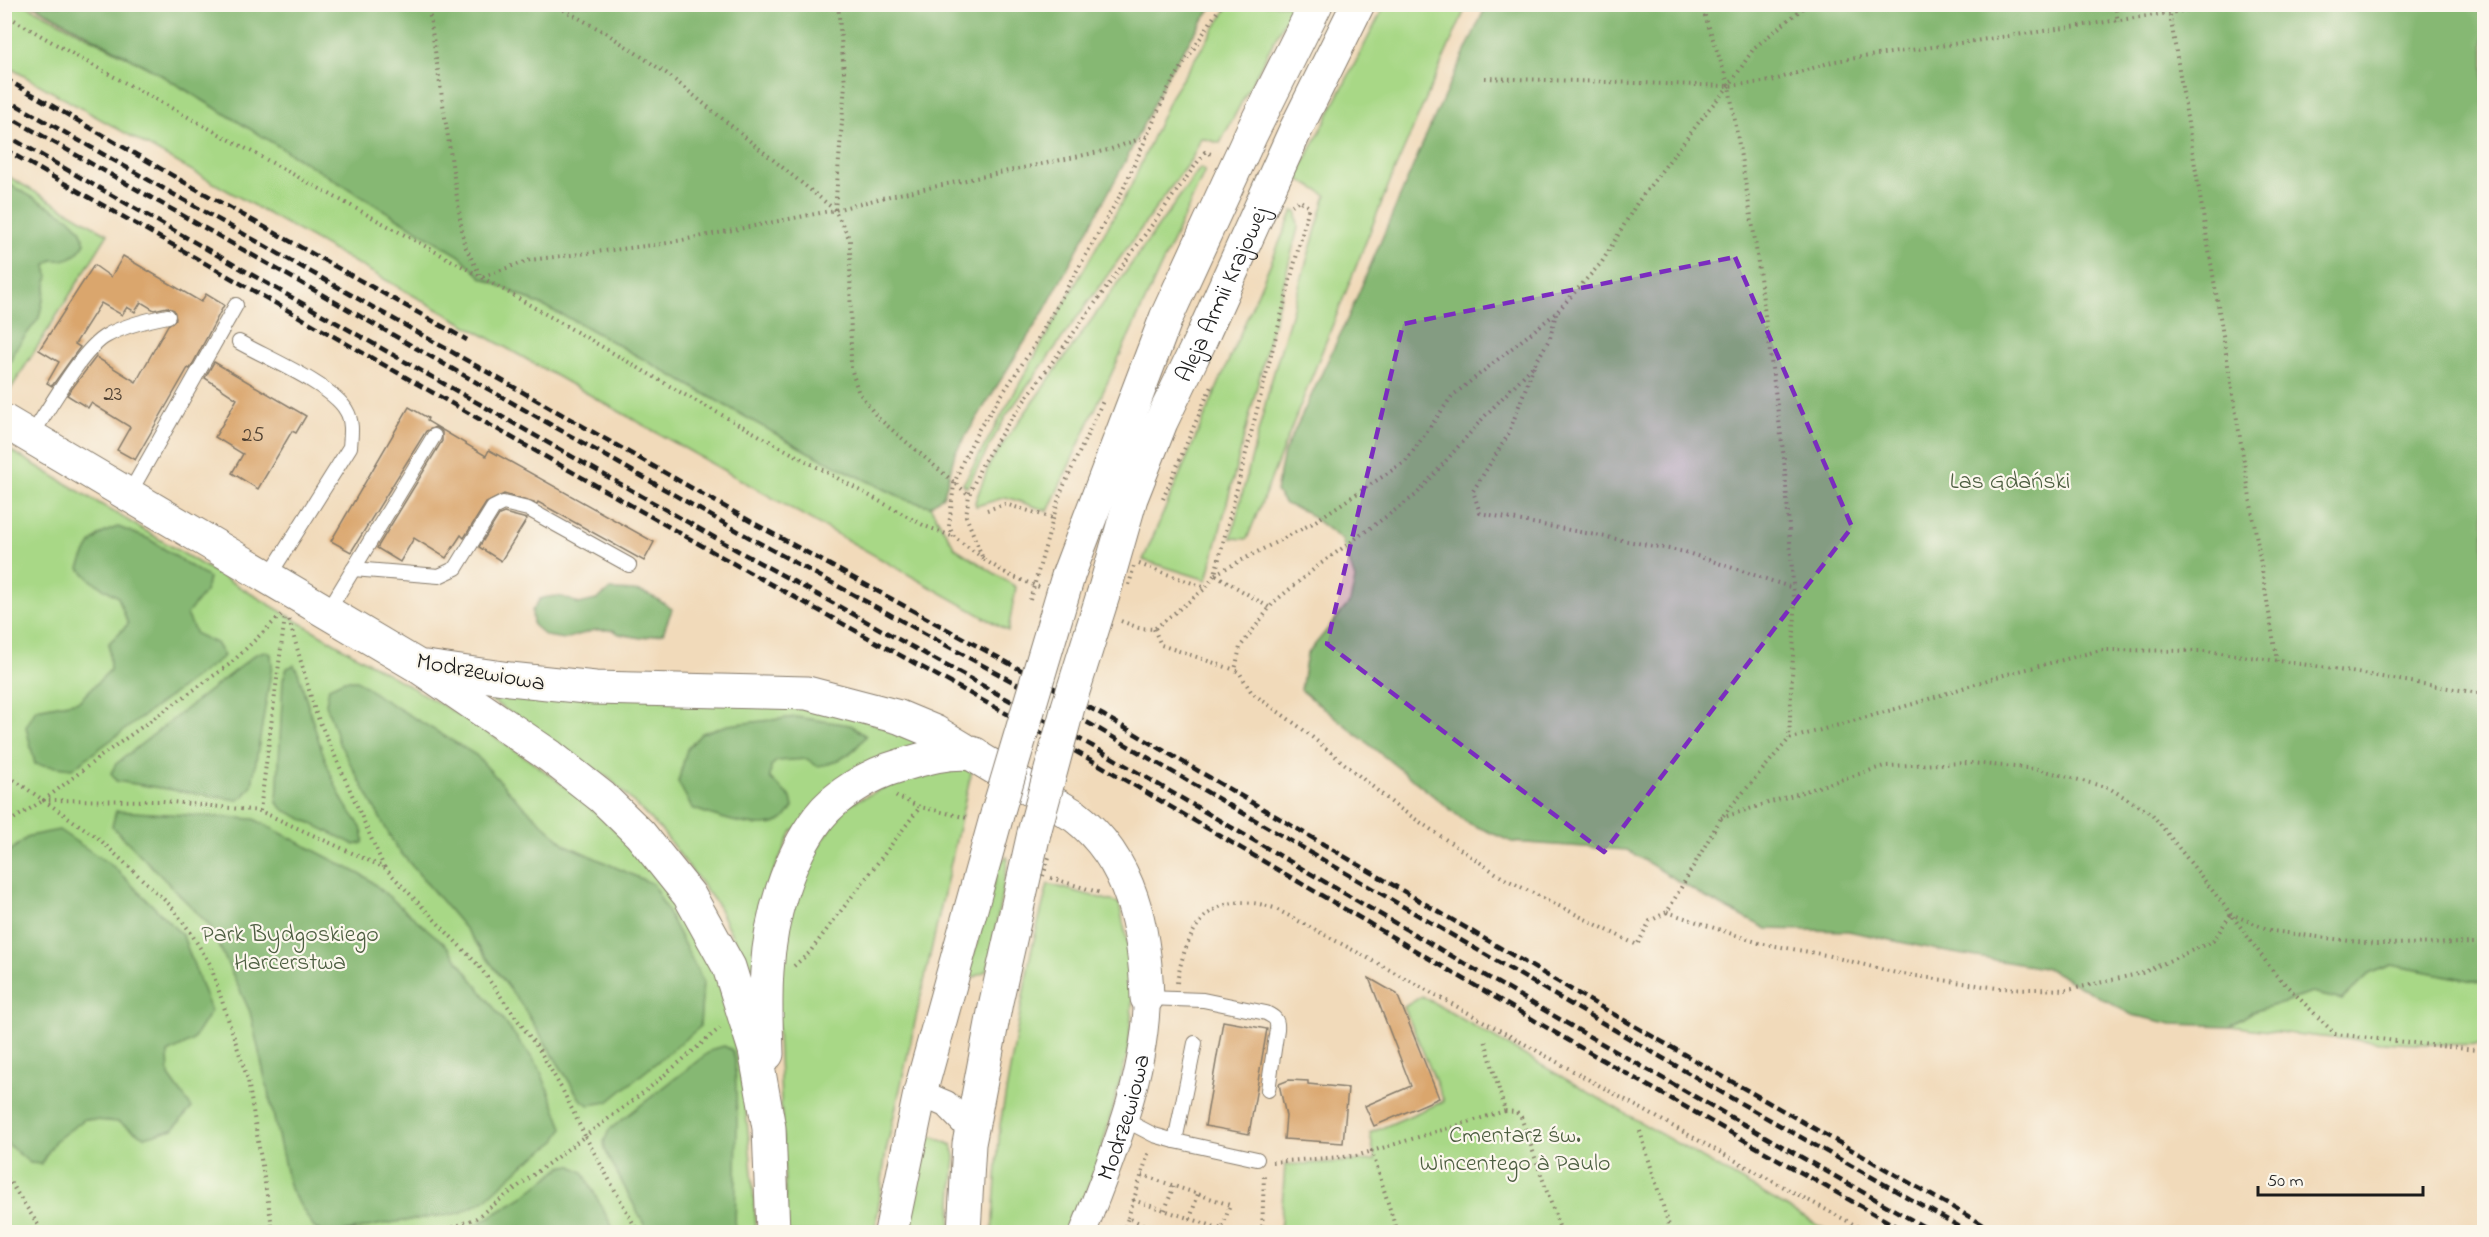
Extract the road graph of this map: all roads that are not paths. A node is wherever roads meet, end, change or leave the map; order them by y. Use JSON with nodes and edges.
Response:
{"nodes":[{"id":1,"x":1316,"y":4,"type":"edge"},
{"id":2,"x":1358,"y":4,"type":"edge"},
{"id":3,"x":236,"y":305,"type":"dead end"},
{"id":4,"x":168,"y":316,"type":"dead end"},
{"id":5,"x":239,"y":342,"type":"dead end"},
{"id":6,"x":18,"y":428,"type":"edge"},
{"id":7,"x":434,"y":436,"type":"dead end"},
{"id":8,"x":129,"y":494,"type":"junction"},
{"id":9,"x":629,"y":565,"type":"dead end"},
{"id":10,"x":353,"y":570,"type":"junction"},
{"id":11,"x":269,"y":576,"type":"junction"},
{"id":12,"x":328,"y":611,"type":"junction"},
{"id":13,"x":418,"y":666,"type":"junction"},
{"id":14,"x":975,"y":754,"type":"junction"},
{"id":15,"x":1161,"y":998,"type":"junction"},
{"id":16,"x":1195,"y":1043,"type":"dead end"},
{"id":17,"x":1269,"y":1090,"type":"dead end"},
{"id":18,"x":920,"y":1093,"type":"junction"},
{"id":19,"x":1125,"y":1120,"type":"junction"},
{"id":20,"x":769,"y":1128,"type":"junction"},
{"id":21,"x":972,"y":1131,"type":"junction"},
{"id":22,"x":1175,"y":1141,"type":"junction"},
{"id":23,"x":1257,"y":1159,"type":"dead end"},
{"id":24,"x":773,"y":1233,"type":"edge"},
{"id":25,"x":891,"y":1233,"type":"edge"},
{"id":26,"x":964,"y":1233,"type":"edge"},
{"id":27,"x":1083,"y":1233,"type":"edge"}],
"edges":[{"from":1,"to":18,"type":"main road","name":"Aleja Armii Krajowej","bridge":true},
{"from":2,"to":21,"type":"main road","name":"Aleja Armii Krajowej","bridge":true},
{"from":3,"to":8,"type":"lane"},
{"from":4,"to":6,"type":"lane"},
{"from":5,"to":11,"type":"lane"},
{"from":6,"to":8,"type":"main road","name":"Modrzewiowa"},
{"from":7,"to":10,"type":"lane"},
{"from":8,"to":11,"type":"main road","name":"Modrzewiowa"},
{"from":9,"to":10,"type":"lane"},
{"from":10,"to":12,"type":"lane"},
{"from":11,"to":12,"type":"main road","name":"Modrzewiowa"},
{"from":12,"to":13,"type":"main road","name":"Modrzewiowa"},
{"from":13,"to":14,"type":"main road","name":"Modrzewiowa"},
{"from":13,"to":20,"type":"main road"},
{"from":14,"to":15,"type":"main road","name":"Modrzewiowa"},
{"from":14,"to":20,"type":"main road"},
{"from":15,"to":17,"type":"lane"},
{"from":15,"to":19,"type":"street","name":"Modrzewiowa"},
{"from":16,"to":22,"type":"lane"},
{"from":18,"to":21,"type":"street"},
{"from":18,"to":25,"type":"main road","name":"Aleja Armii Krajowej"},
{"from":19,"to":22,"type":"lane"},
{"from":19,"to":27,"type":"street","name":"Modrzewiowa"},
{"from":20,"to":24,"type":"main road"},
{"from":21,"to":26,"type":"main road","name":"Aleja Armii Krajowej"},
{"from":22,"to":23,"type":"lane"}]}
